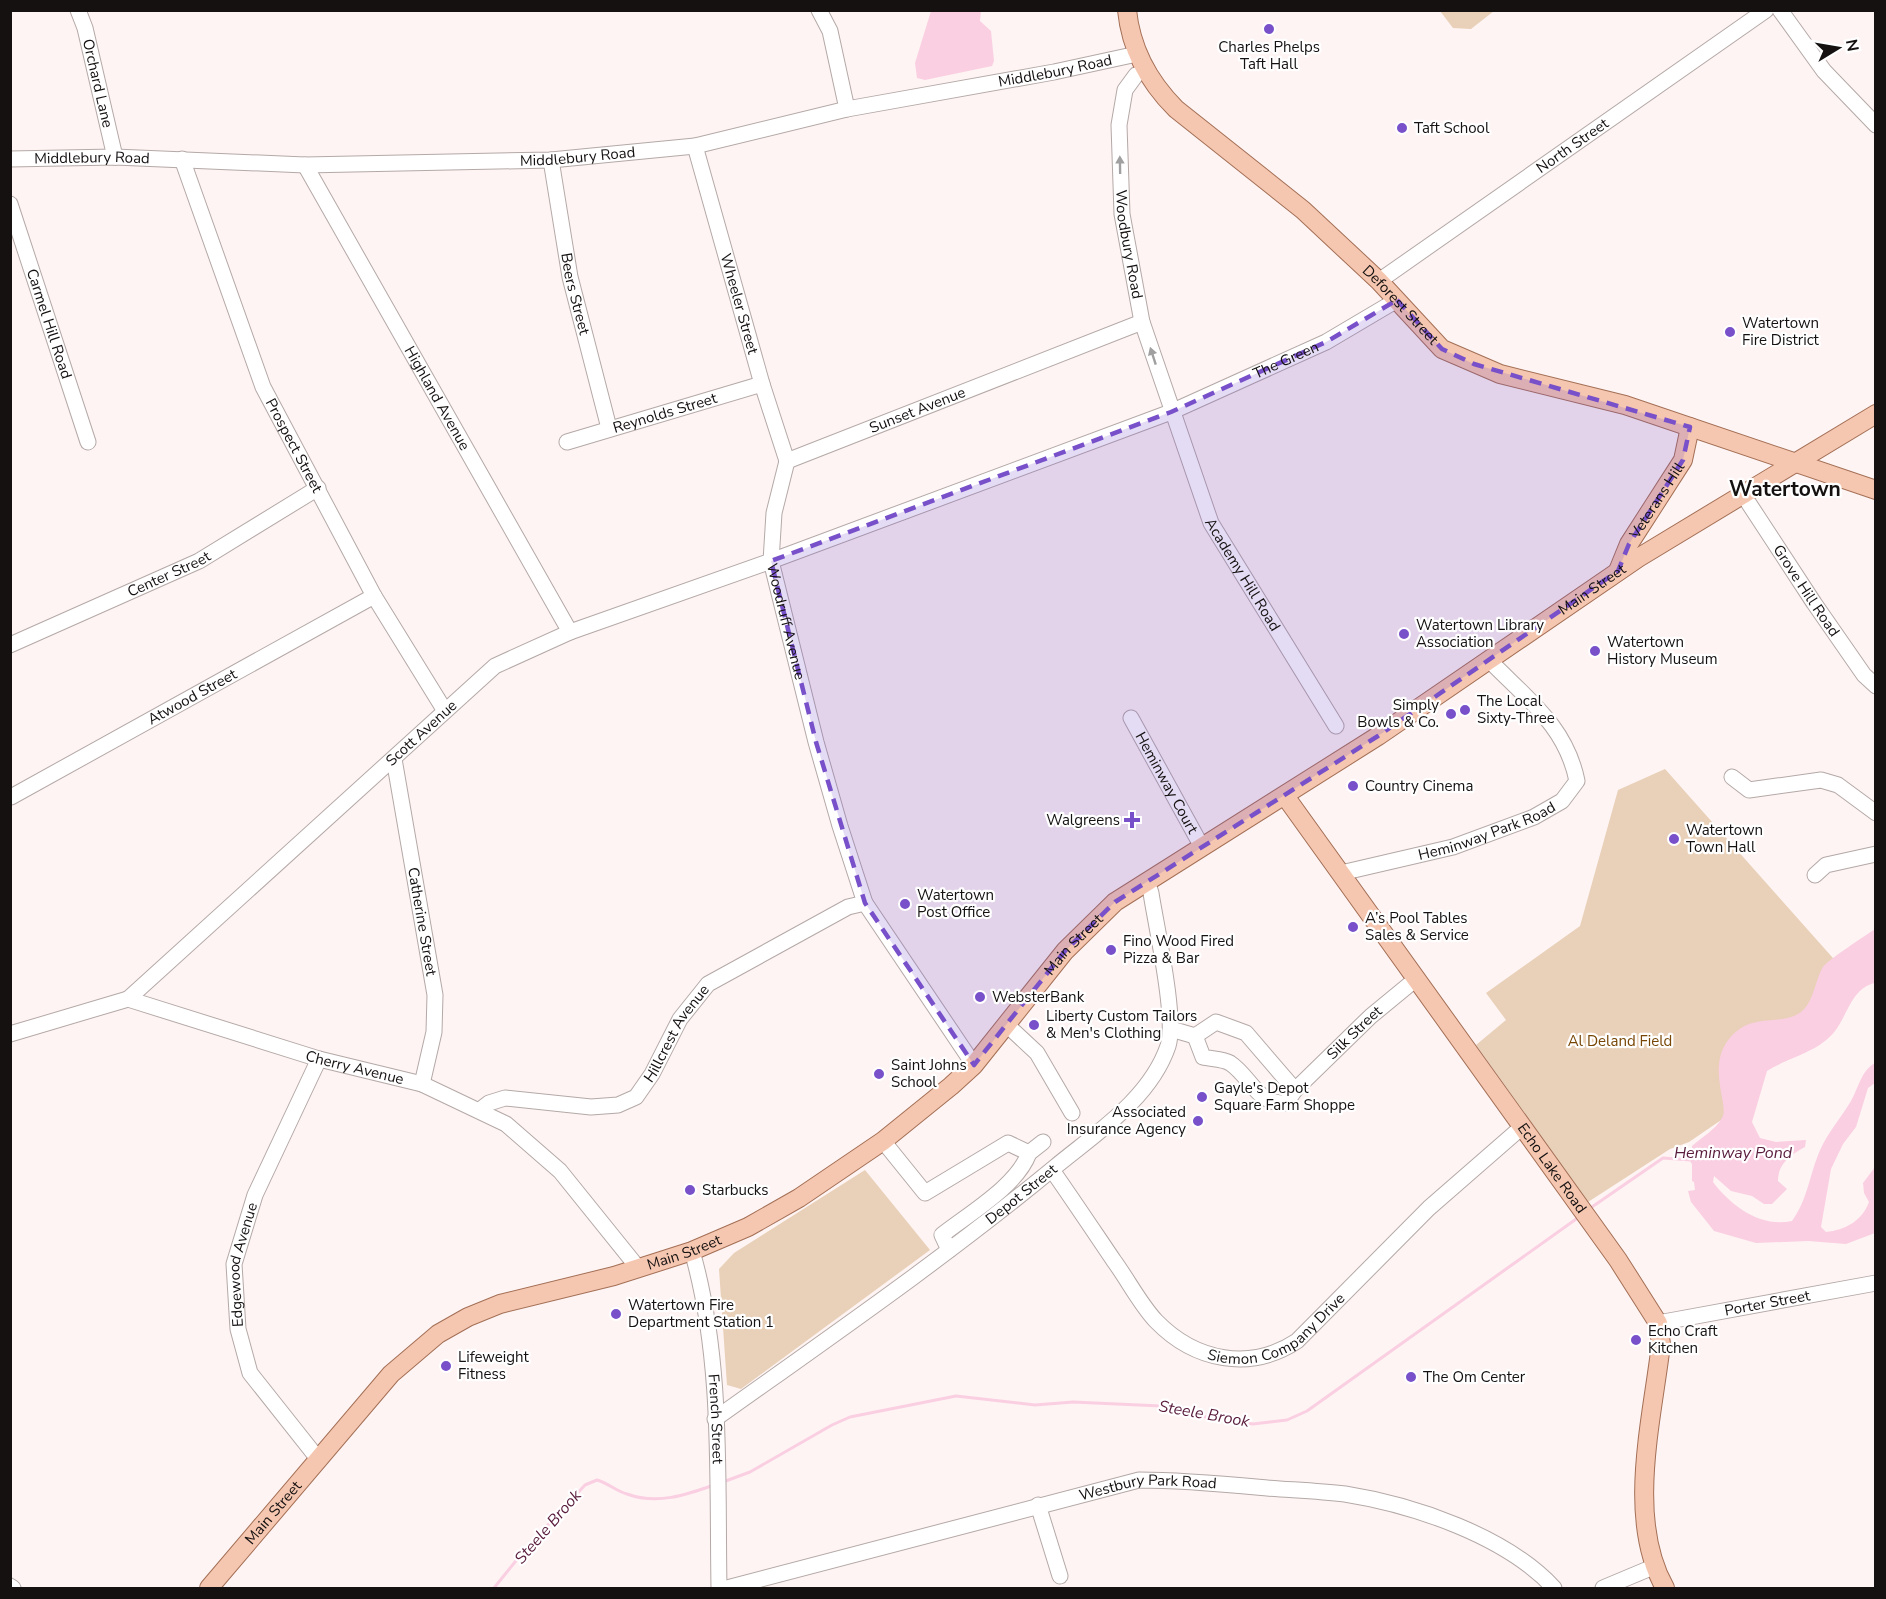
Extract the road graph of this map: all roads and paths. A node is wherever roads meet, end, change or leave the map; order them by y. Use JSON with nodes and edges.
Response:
{"nodes":[{"id":1,"x":78,"y":10,"type":"edge"},
{"id":2,"x":819,"y":10,"type":"edge"},
{"id":3,"x":1118,"y":10,"type":"edge"},
{"id":4,"x":1127,"y":10,"type":"edge"},
{"id":5,"x":1766,"y":10,"type":"edge"},
{"id":6,"x":1780,"y":10,"type":"edge"},
{"id":7,"x":1131,"y":55,"type":"junction"},
{"id":8,"x":1136,"y":75,"type":"junction"},
{"id":9,"x":1158,"y":91,"type":"junction"},
{"id":10,"x":847,"y":109,"type":"junction"},
{"id":11,"x":1875,"y":125,"type":"edge"},
{"id":12,"x":695,"y":146,"type":"junction"},
{"id":13,"x":115,"y":157,"type":"junction"},
{"id":14,"x":10,"y":159,"type":"edge"},
{"id":15,"x":182,"y":159,"type":"junction"},
{"id":16,"x":551,"y":160,"type":"junction"},
{"id":17,"x":305,"y":165,"type":"junction"},
{"id":18,"x":10,"y":204,"type":"edge"},
{"id":19,"x":1379,"y":281,"type":"junction"},
{"id":20,"x":1397,"y":300,"type":"junction"},
{"id":21,"x":1142,"y":322,"type":"junction"},
{"id":22,"x":762,"y":384,"type":"junction"},
{"id":23,"x":1171,"y":412,"type":"junction"},
{"id":24,"x":1875,"y":414,"type":"edge"},
{"id":25,"x":1690,"y":427,"type":"junction"},
{"id":26,"x":609,"y":428,"type":"junction"},
{"id":27,"x":88,"y":442,"type":"dead end"},
{"id":28,"x":567,"y":442,"type":"dead end"},
{"id":29,"x":787,"y":460,"type":"junction"},
{"id":30,"x":1793,"y":463,"type":"junction"},
{"id":31,"x":318,"y":488,"type":"junction"},
{"id":32,"x":1875,"y":490,"type":"edge"},
{"id":33,"x":1742,"y":493,"type":"junction"},
{"id":34,"x":771,"y":561,"type":"junction"},
{"id":35,"x":1618,"y":571,"type":"junction"},
{"id":36,"x":374,"y":597,"type":"junction"},
{"id":37,"x":570,"y":632,"type":"junction"},
{"id":38,"x":10,"y":645,"type":"edge"},
{"id":39,"x":1490,"y":661,"type":"junction"},
{"id":40,"x":1875,"y":664,"type":"edge"},
{"id":41,"x":1864,"y":675,"type":"junction"},
{"id":42,"x":1875,"y":686,"type":"edge"},
{"id":43,"x":445,"y":711,"type":"junction"},
{"id":44,"x":1131,"y":718,"type":"dead end"},
{"id":45,"x":1336,"y":726,"type":"dead end"},
{"id":46,"x":394,"y":759,"type":"junction"},
{"id":47,"x":1732,"y":777,"type":"dead end"},
{"id":48,"x":1285,"y":796,"type":"junction"},
{"id":49,"x":11,"y":797,"type":"edge"},
{"id":50,"x":1875,"y":813,"type":"edge"},
{"id":51,"x":1202,"y":847,"type":"junction"},
{"id":52,"x":1875,"y":854,"type":"edge"},
{"id":53,"x":1341,"y":873,"type":"junction"},
{"id":54,"x":1815,"y":875,"type":"dead end"},
{"id":55,"x":1146,"y":881,"type":"junction"},
{"id":56,"x":865,"y":903,"type":"junction"},
{"id":57,"x":1416,"y":979,"type":"junction"},
{"id":58,"x":128,"y":999,"type":"junction"},
{"id":59,"x":1007,"y":1025,"type":"junction"},
{"id":60,"x":1171,"y":1029,"type":"junction"},
{"id":61,"x":10,"y":1034,"type":"edge"},
{"id":62,"x":1195,"y":1036,"type":"junction"},
{"id":63,"x":319,"y":1059,"type":"junction"},
{"id":64,"x":974,"y":1065,"type":"junction"},
{"id":65,"x":422,"y":1084,"type":"junction"},
{"id":66,"x":1295,"y":1090,"type":"junction"},
{"id":67,"x":480,"y":1110,"type":"junction"},
{"id":68,"x":1072,"y":1113,"type":"dead end"},
{"id":69,"x":1522,"y":1127,"type":"junction"},
{"id":70,"x":883,"y":1141,"type":"junction"},
{"id":71,"x":1042,"y":1142,"type":"dead end"},
{"id":72,"x":1029,"y":1153,"type":"junction"},
{"id":73,"x":1052,"y":1170,"type":"junction"},
{"id":74,"x":949,"y":1250,"type":"junction"},
{"id":75,"x":692,"y":1251,"type":"junction"},
{"id":76,"x":639,"y":1269,"type":"junction"},
{"id":77,"x":1875,"y":1282,"type":"edge"},
{"id":78,"x":1658,"y":1323,"type":"junction"},
{"id":79,"x":715,"y":1419,"type":"junction"},
{"id":80,"x":319,"y":1460,"type":"junction"},
{"id":81,"x":1038,"y":1505,"type":"junction"},
{"id":82,"x":1653,"y":1567,"type":"junction"},
{"id":83,"x":1060,"y":1576,"type":"dead end"},
{"id":84,"x":209,"y":1588,"type":"edge"},
{"id":85,"x":719,"y":1588,"type":"edge"},
{"id":86,"x":727,"y":1588,"type":"edge"},
{"id":87,"x":1554,"y":1588,"type":"edge"},
{"id":88,"x":1603,"y":1588,"type":"edge"},
{"id":89,"x":1665,"y":1588,"type":"edge"}],
"edges":[{"from":1,"to":13,"type":"street","name":"Orchard Lane"},
{"from":2,"to":10,"type":"street"},
{"from":3,"to":7,"type":"main road"},
{"from":4,"to":7,"type":"main road"},
{"from":5,"to":19,"type":"street","name":"North Street"},
{"from":6,"to":11,"type":"street"},
{"from":7,"to":8,"type":"main road"},
{"from":7,"to":9,"type":"main road"},
{"from":7,"to":10,"type":"street","name":"Middlebury Road"},
{"from":8,"to":9,"type":"main road"},
{"from":21,"to":8,"type":"street","name":"Woodbury Road","one_way":true},
{"from":9,"to":19,"type":"main road","name":"Deforest Street"},
{"from":10,"to":12,"type":"street","name":"Middlebury Road"},
{"from":12,"to":16,"type":"street","name":"Middlebury Road"},
{"from":12,"to":22,"type":"street","name":"Wheeler Street"},
{"from":13,"to":14,"type":"street","name":"Middlebury Road"},
{"from":13,"to":15,"type":"street","name":"Middlebury Road"},
{"from":15,"to":17,"type":"street","name":"Middlebury Road"},
{"from":15,"to":31,"type":"street","name":"Prospect Street"},
{"from":16,"to":17,"type":"street","name":"Middlebury Road"},
{"from":16,"to":26,"type":"street","name":"Beers Street"},
{"from":17,"to":37,"type":"street","name":"Highland Avenue"},
{"from":18,"to":27,"type":"street","name":"Carmel Hill Road"},
{"from":19,"to":20,"type":"main road","name":"Deforest Street"},
{"from":20,"to":23,"type":"street","name":"The Green"},
{"from":20,"to":25,"type":"main road","name":"Deforest Street"},
{"from":23,"to":21,"type":"street","name":"Woodbury Road","one_way":true},
{"from":21,"to":29,"type":"street","name":"Sunset Avenue"},
{"from":22,"to":26,"type":"street","name":"Reynolds Street"},
{"from":22,"to":29,"type":"street","name":"Wheeler Street"},
{"from":23,"to":34,"type":"street","name":"Woodruff Avenue"},
{"from":23,"to":45,"type":"street","name":"Academy Hill Road"},
{"from":24,"to":30,"type":"main road","name":"Main Street"},
{"from":25,"to":30,"type":"main road","name":"Deforest Street"},
{"from":25,"to":35,"type":"main road","name":"Veterans Hill"},
{"from":26,"to":28,"type":"street","name":"Reynolds Street"},
{"from":29,"to":34,"type":"street"},
{"from":30,"to":32,"type":"main road","name":"Deforest Street"},
{"from":30,"to":33,"type":"main road","name":"Main Street"},
{"from":31,"to":36,"type":"street","name":"Prospect Street"},
{"from":31,"to":38,"type":"street","name":"Center Street"},
{"from":33,"to":35,"type":"main road","name":"Main Street"},
{"from":33,"to":41,"type":"street","name":"Grove Hill Road"},
{"from":34,"to":37,"type":"street","name":"Scott Avenue"},
{"from":34,"to":56,"type":"street","name":"Woodruff Avenue"},
{"from":35,"to":39,"type":"main road","name":"Main Street"},
{"from":36,"to":43,"type":"street","name":"Prospect Street"},
{"from":36,"to":49,"type":"street","name":"Atwood Street"},
{"from":37,"to":43,"type":"street","name":"Scott Avenue"},
{"from":39,"to":48,"type":"main road","name":"Main Street"},
{"from":39,"to":53,"type":"street","name":"Heminway Park Road"},
{"from":40,"to":41,"type":"street"},
{"from":41,"to":42,"type":"street","name":"Grove Hill Road"},
{"from":43,"to":46,"type":"street","name":"Scott Avenue"},
{"from":44,"to":51,"type":"street","name":"Heminway Court"},
{"from":46,"to":58,"type":"street","name":"Scott Avenue"},
{"from":46,"to":65,"type":"street","name":"Catherine Street"},
{"from":47,"to":50,"type":"street"},
{"from":48,"to":51,"type":"main road","name":"Main Street"},
{"from":48,"to":53,"type":"main road","name":"Echo Lake Road"},
{"from":51,"to":55,"type":"main road","name":"Main Street"},
{"from":52,"to":54,"type":"street"},
{"from":53,"to":57,"type":"main road","name":"Echo Lake Road"},
{"from":55,"to":59,"type":"main road","name":"Main Street"},
{"from":55,"to":60,"type":"street","name":"Depot Street"},
{"from":56,"to":64,"type":"street","name":"Woodruff Avenue"},
{"from":56,"to":67,"type":"street","name":"Hillcrest Avenue"},
{"from":57,"to":66,"type":"street","name":"Silk Street"},
{"from":57,"to":69,"type":"main road","name":"Echo Lake Road"},
{"from":58,"to":61,"type":"street"},
{"from":58,"to":63,"type":"street","name":"Cherry Avenue"},
{"from":59,"to":64,"type":"main road","name":"Main Street"},
{"from":59,"to":68,"type":"street"},
{"from":60,"to":62,"type":"street"},
{"from":60,"to":73,"type":"street","name":"Depot Street"},
{"from":62,"to":66,"type":"street"},
{"from":62,"to":66,"type":"street","name":"Silk Street"},
{"from":63,"to":65,"type":"street","name":"Cherry Avenue"},
{"from":63,"to":80,"type":"street","name":"Edgewood Avenue"},
{"from":64,"to":70,"type":"main road","name":"Main Street"},
{"from":65,"to":67,"type":"street","name":"Cherry Avenue"},
{"from":67,"to":76,"type":"street","name":"Cherry Avenue"},
{"from":69,"to":73,"type":"street","name":"Siemon Company Drive"},
{"from":69,"to":78,"type":"main road","name":"Echo Lake Road"},
{"from":70,"to":72,"type":"street"},
{"from":70,"to":75,"type":"main road","name":"Main Street"},
{"from":71,"to":72,"type":"street"},
{"from":72,"to":74,"type":"street"},
{"from":73,"to":74,"type":"street","name":"Depot Street"},
{"from":74,"to":79,"type":"street","name":"Depot Street"},
{"from":75,"to":76,"type":"main road","name":"Main Street"},
{"from":75,"to":79,"type":"street","name":"French Street"},
{"from":76,"to":80,"type":"main road","name":"Main Street"},
{"from":77,"to":78,"type":"street","name":"Porter Street"},
{"from":78,"to":82,"type":"main road","name":"Echo Lake Road"},
{"from":79,"to":85,"type":"street","name":"French Street"},
{"from":80,"to":84,"type":"main road","name":"Main Street"},
{"from":81,"to":83,"type":"street"},
{"from":81,"to":86,"type":"street","name":"Westbury Park Road"},
{"from":81,"to":87,"type":"street","name":"Westbury Park Road"},
{"from":82,"to":88,"type":"street"},
{"from":82,"to":89,"type":"main road","name":"Echo Lake Road"}]}
